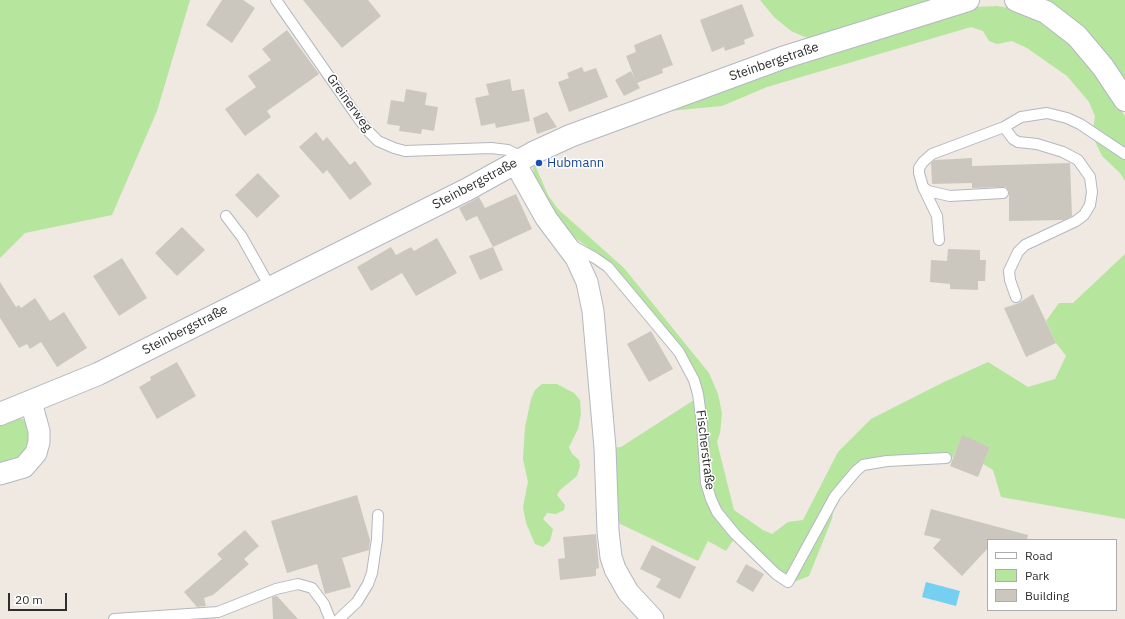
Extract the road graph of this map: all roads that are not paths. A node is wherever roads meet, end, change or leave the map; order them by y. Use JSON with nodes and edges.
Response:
{"nodes":[{"id":1,"x":276,"y":0,"type":"edge"},
{"id":2,"x":968,"y":0,"type":"edge"},
{"id":3,"x":1016,"y":0,"type":"edge"},
{"id":4,"x":1125,"y":100,"type":"edge"},
{"id":5,"x":1004,"y":127,"type":"junction"},
{"id":6,"x":1125,"y":154,"type":"edge"},
{"id":7,"x":519,"y":161,"type":"junction"},
{"id":8,"x":923,"y":187,"type":"junction"},
{"id":9,"x":1003,"y":193,"type":"dead end"},
{"id":10,"x":226,"y":216,"type":"dead end"},
{"id":11,"x":562,"y":240,"type":"junction"},
{"id":12,"x":939,"y":240,"type":"dead end"},
{"id":13,"x":270,"y":288,"type":"junction"},
{"id":14,"x":1016,"y":297,"type":"dead end"},
{"id":15,"x":31,"y":402,"type":"junction"},
{"id":16,"x":0,"y":414,"type":"edge"},
{"id":17,"x":946,"y":458,"type":"dead end"},
{"id":18,"x":0,"y":474,"type":"edge"},
{"id":19,"x":378,"y":515,"type":"dead end"},
{"id":20,"x":114,"y":619,"type":"edge"},
{"id":21,"x":330,"y":619,"type":"edge"},
{"id":22,"x":339,"y":619,"type":"edge"},
{"id":23,"x":653,"y":619,"type":"edge"}],
"edges":[{"from":1,"to":7,"type":"lane","name":"Greinerweg"},
{"from":2,"to":7,"type":"street","name":"Steinbergstraße"},
{"from":3,"to":4,"type":"street"},
{"from":5,"to":6,"type":"lane"},
{"from":5,"to":8,"type":"lane"},
{"from":5,"to":14,"type":"lane"},
{"from":7,"to":11,"type":"street","name":"Fischerstraße"},
{"from":7,"to":13,"type":"street","name":"Steinbergstraße"},
{"from":8,"to":9,"type":"lane"},
{"from":8,"to":12,"type":"lane"},
{"from":10,"to":13,"type":"lane"},
{"from":11,"to":17,"type":"lane","name":"Fischerstraße"},
{"from":11,"to":23,"type":"street","name":"Fischerstraße"},
{"from":13,"to":15,"type":"street","name":"Steinbergstraße"},
{"from":15,"to":16,"type":"street","name":"Steinbergstraße"},
{"from":15,"to":18,"type":"street"},
{"from":19,"to":22,"type":"lane"},
{"from":20,"to":21,"type":"lane"}]}
